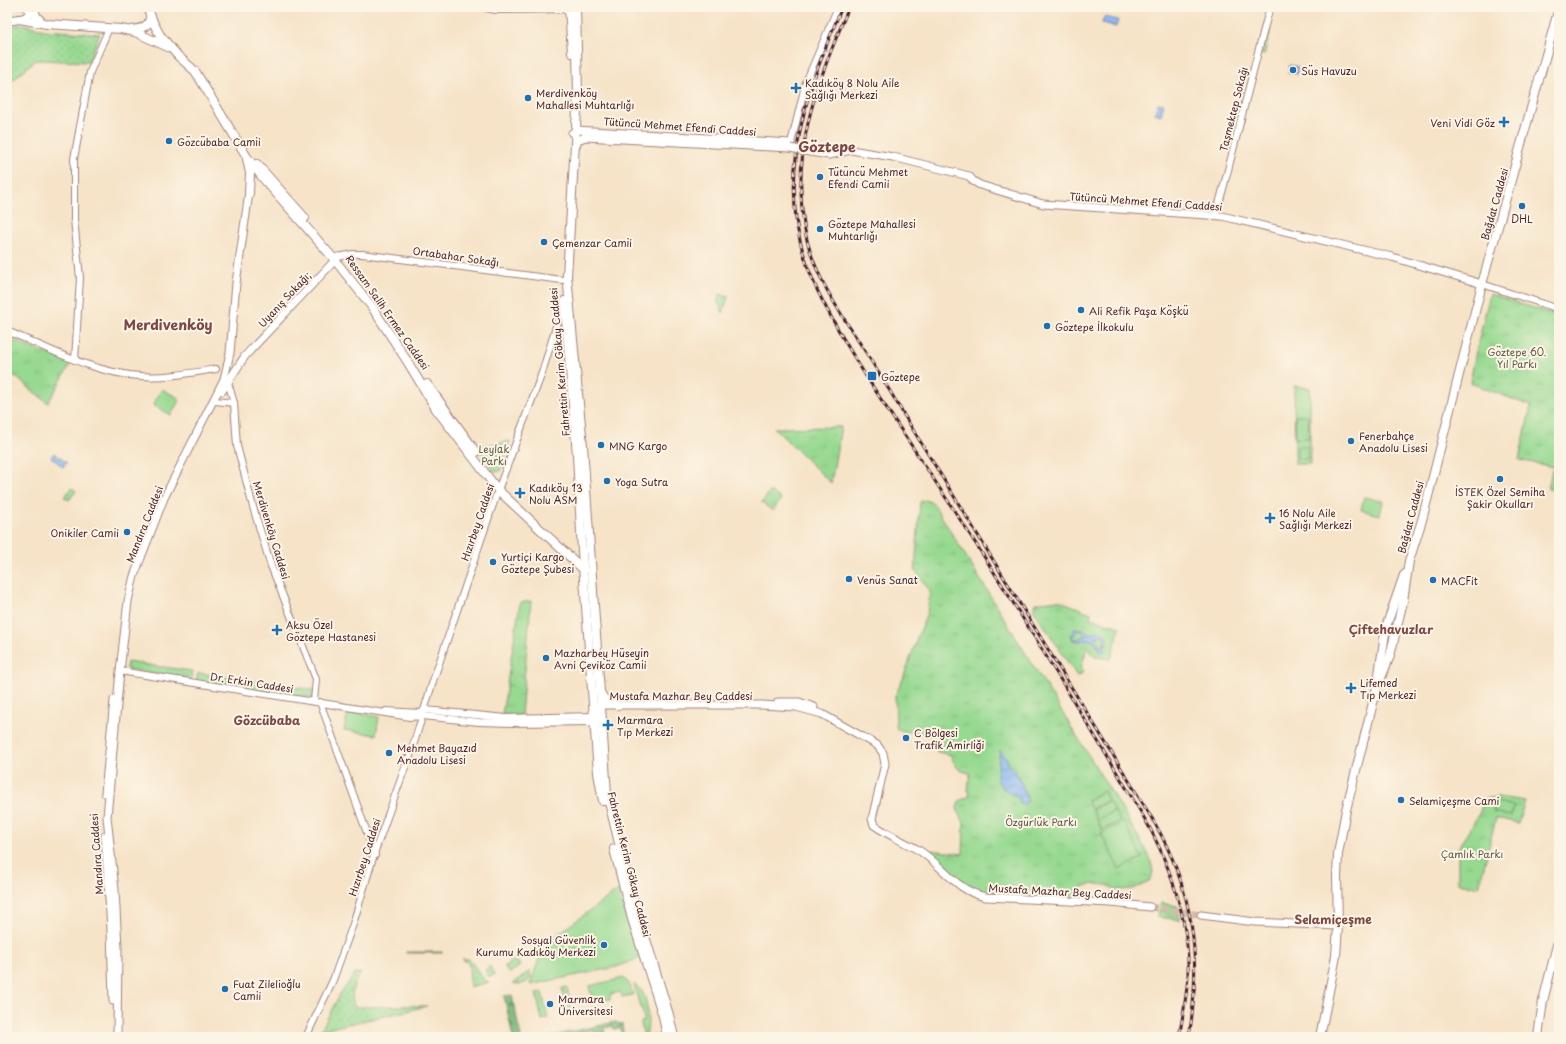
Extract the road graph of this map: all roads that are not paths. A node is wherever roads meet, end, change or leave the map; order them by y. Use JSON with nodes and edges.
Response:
{"nodes":[{"id":1,"x":26,"y":7,"type":"edge"},
{"id":2,"x":34,"y":7,"type":"edge"},
{"id":3,"x":486,"y":7,"type":"edge"},
{"id":4,"x":571,"y":7,"type":"edge"},
{"id":5,"x":838,"y":7,"type":"edge"},
{"id":6,"x":1270,"y":7,"type":"edge"},
{"id":7,"x":1559,"y":8,"type":"edge"},
{"id":8,"x":148,"y":11,"type":"edge"},
{"id":9,"x":19,"y":19,"type":"junction"},
{"id":10,"x":7,"y":21,"type":"edge"},
{"id":11,"x":47,"y":24,"type":"junction"},
{"id":12,"x":109,"y":28,"type":"junction"},
{"id":13,"x":128,"y":31,"type":"junction"},
{"id":14,"x":172,"y":50,"type":"junction"},
{"id":15,"x":574,"y":132,"type":"junction"},
{"id":16,"x":576,"y":146,"type":"junction"},
{"id":17,"x":790,"y":146,"type":"junction"},
{"id":18,"x":247,"y":156,"type":"junction"},
{"id":19,"x":265,"y":177,"type":"junction"},
{"id":20,"x":249,"y":193,"type":"junction"},
{"id":21,"x":1216,"y":215,"type":"junction"},
{"id":22,"x":336,"y":258,"type":"junction"},
{"id":23,"x":567,"y":273,"type":"junction"},
{"id":24,"x":562,"y":280,"type":"junction"},
{"id":25,"x":1482,"y":284,"type":"junction"},
{"id":26,"x":564,"y":300,"type":"junction"},
{"id":27,"x":1559,"y":309,"type":"edge"},
{"id":28,"x":7,"y":331,"type":"edge"},
{"id":29,"x":230,"y":353,"type":"junction"},
{"id":30,"x":245,"y":356,"type":"junction"},
{"id":31,"x":75,"y":360,"type":"junction"},
{"id":32,"x":216,"y":369,"type":"dead end"},
{"id":33,"x":226,"y":381,"type":"junction"},
{"id":34,"x":215,"y":401,"type":"junction"},
{"id":35,"x":234,"y":403,"type":"junction"},
{"id":36,"x":206,"y":415,"type":"junction"},
{"id":37,"x":498,"y":490,"type":"junction"},
{"id":38,"x":589,"y":550,"type":"junction"},
{"id":39,"x":564,"y":552,"type":"junction"},
{"id":40,"x":583,"y":559,"type":"junction"},
{"id":41,"x":584,"y":570,"type":"junction"},
{"id":42,"x":120,"y":671,"type":"junction"},
{"id":43,"x":433,"y":681,"type":"junction"},
{"id":44,"x":599,"y":690,"type":"junction"},
{"id":45,"x":319,"y":702,"type":"junction"},
{"id":46,"x":600,"y":706,"type":"junction"},
{"id":47,"x":617,"y":706,"type":"junction"},
{"id":48,"x":421,"y":714,"type":"junction"},
{"id":49,"x":597,"y":720,"type":"junction"},
{"id":50,"x":375,"y":853,"type":"junction"},
{"id":51,"x":1150,"y":907,"type":"tunnel mouth"},
{"id":52,"x":1201,"y":915,"type":"tunnel mouth"},
{"id":53,"x":1338,"y":926,"type":"junction"},
{"id":54,"x":1559,"y":937,"type":"edge"},
{"id":55,"x":113,"y":1037,"type":"edge"},
{"id":56,"x":117,"y":1037,"type":"edge"},
{"id":57,"x":306,"y":1037,"type":"edge"},
{"id":58,"x":667,"y":1037,"type":"edge"},
{"id":59,"x":674,"y":1037,"type":"edge"},
{"id":60,"x":1320,"y":1037,"type":"edge"},
{"id":61,"x":1538,"y":1037,"type":"edge"}],
"edges":[{"from":1,"to":9,"type":"main road"},
{"from":2,"to":11,"type":"main road"},
{"from":3,"to":4,"type":"main road"},
{"from":4,"to":15,"type":"main road","name":"Fahrettin Kerim Gökay Caddesi"},
{"from":4,"to":15,"type":"main road","name":"Fahrettin Kerim Gökay Caddesi"},
{"from":5,"to":17,"type":"street"},
{"from":6,"to":21,"type":"street","name":"Taşmektep Sokağı"},
{"from":7,"to":25,"type":"main road","name":"Bağdat Caddesi"},
{"from":8,"to":13,"type":"main road"},
{"from":8,"to":14,"type":"main road"},
{"from":9,"to":10,"type":"main road"},
{"from":9,"to":11,"type":"main road"},
{"from":11,"to":12,"type":"main road"},
{"from":12,"to":13,"type":"main road"},
{"from":12,"to":31,"type":"street"},
{"from":13,"to":14,"type":"main road"},
{"from":14,"to":18,"type":"main road","name":"Ressam Salih Ermez Caddesi"},
{"from":15,"to":16,"type":"main road","name":"Fahrettin Kerim Gökay Caddesi"},
{"from":15,"to":17,"type":"main road","name":"Tütüncü Mehmet Efendi Caddesi"},
{"from":15,"to":24,"type":"main road","name":"Fahrettin Kerim Gökay Caddesi"},
{"from":16,"to":17,"type":"main road","name":"Tütüncü Mehmet Efendi Caddesi"},
{"from":16,"to":23,"type":"main road","name":"Fahrettin Kerim Gökay Caddesi"},
{"from":17,"to":21,"type":"main road","name":"Tütüncü Mehmet Efendi Caddesi","bridge":true},
{"from":18,"to":19,"type":"main road","name":"Ressam Salih Ermez Caddesi"},
{"from":18,"to":20,"type":"main road"},
{"from":19,"to":20,"type":"main road"},
{"from":19,"to":22,"type":"main road","name":"Ressam Salih Ermez Caddesi"},
{"from":20,"to":29,"type":"main road"},
{"from":21,"to":25,"type":"main road","name":"Tütüncü Mehmet Efendi Caddesi"},
{"from":22,"to":24,"type":"street","name":"Ortabahar Sokağı"},
{"from":22,"to":30,"type":"main road","name":"Uyanış Sokağı;"},
{"from":22,"to":37,"type":"main road","name":"Ressam Salih Ermez Caddesi"},
{"from":23,"to":24,"type":"street"},
{"from":23,"to":38,"type":"main road","name":"Fahrettin Kerim Gökay Caddesi"},
{"from":24,"to":26,"type":"main road","name":"Fahrettin Kerim Gökay Caddesi"},
{"from":25,"to":27,"type":"street"},
{"from":25,"to":53,"type":"main road","name":"Bağdat Caddesi"},
{"from":26,"to":37,"type":"street","name":"Hızırbey Caddesi"},
{"from":26,"to":40,"type":"main road","name":"Fahrettin Kerim Gökay Caddesi"},
{"from":28,"to":31,"type":"street"},
{"from":29,"to":30,"type":"main road"},
{"from":29,"to":33,"type":"main road","name":"Mandıra Caddesi"},
{"from":30,"to":33,"type":"main road","name":"Uyanış Sokağı;"},
{"from":31,"to":32,"type":"street"},
{"from":33,"to":34,"type":"main road","name":"Mandıra Caddesi"},
{"from":33,"to":35,"type":"street","name":"Merdivenköy Caddesi"},
{"from":33,"to":36,"type":"main road","name":"Mandıra Caddesi"},
{"from":34,"to":35,"type":"street"},
{"from":34,"to":36,"type":"main road","name":"Mandıra Caddesi"},
{"from":35,"to":45,"type":"street","name":"Merdivenköy Caddesi"},
{"from":36,"to":42,"type":"main road","name":"Mandıra Caddesi"},
{"from":37,"to":39,"type":"main road","name":"Ressam Salih Ermez Caddesi"},
{"from":37,"to":43,"type":"street","name":"Hızırbey Caddesi"},
{"from":38,"to":40,"type":"main road"},
{"from":38,"to":44,"type":"main road","name":"Fahrettin Kerim Gökay Caddesi"},
{"from":39,"to":40,"type":"main road"},
{"from":39,"to":41,"type":"main road","name":"Ressam Salih Ermez Caddesi"},
{"from":40,"to":41,"type":"main road","name":"Fahrettin Kerim Gökay Caddesi"},
{"from":41,"to":49,"type":"main road","name":"Fahrettin Kerim Gökay Caddesi"},
{"from":42,"to":45,"type":"street","name":"Dr. Erkin Caddesi"},
{"from":42,"to":55,"type":"main road","name":"Mandıra Caddesi"},
{"from":42,"to":56,"type":"main road","name":"Mandıra Caddesi"},
{"from":43,"to":48,"type":"street","name":"Hızırbey Caddesi"},
{"from":43,"to":48,"type":"street","name":"Hızırbey Caddesi"},
{"from":44,"to":46,"type":"main road","name":"Fahrettin Kerim Gökay Caddesi"},
{"from":44,"to":47,"type":"main road"},
{"from":45,"to":48,"type":"street","name":"Dr. Erkin Caddesi"},
{"from":45,"to":50,"type":"street"},
{"from":46,"to":47,"type":"main road","name":"Mustafa Mazhar Bey Caddesi"},
{"from":46,"to":49,"type":"main road","name":"Fahrettin Kerim Gökay Caddesi"},
{"from":47,"to":49,"type":"main road"},
{"from":47,"to":51,"type":"main road","name":"Mustafa Mazhar Bey Caddesi"},
{"from":48,"to":49,"type":"street","name":"Dr. Erkin Caddesi"},
{"from":48,"to":50,"type":"street","name":"Hızırbey Caddesi"},
{"from":49,"to":58,"type":"main road","name":"Fahrettin Kerim Gökay Caddesi"},
{"from":49,"to":59,"type":"main road","name":"Fahrettin Kerim Gökay Caddesi"},
{"from":50,"to":57,"type":"street","name":"Hızırbey Caddesi"},
{"from":52,"to":53,"type":"main road"},
{"from":53,"to":60,"type":"main road"},
{"from":54,"to":61,"type":"main road"}]}
